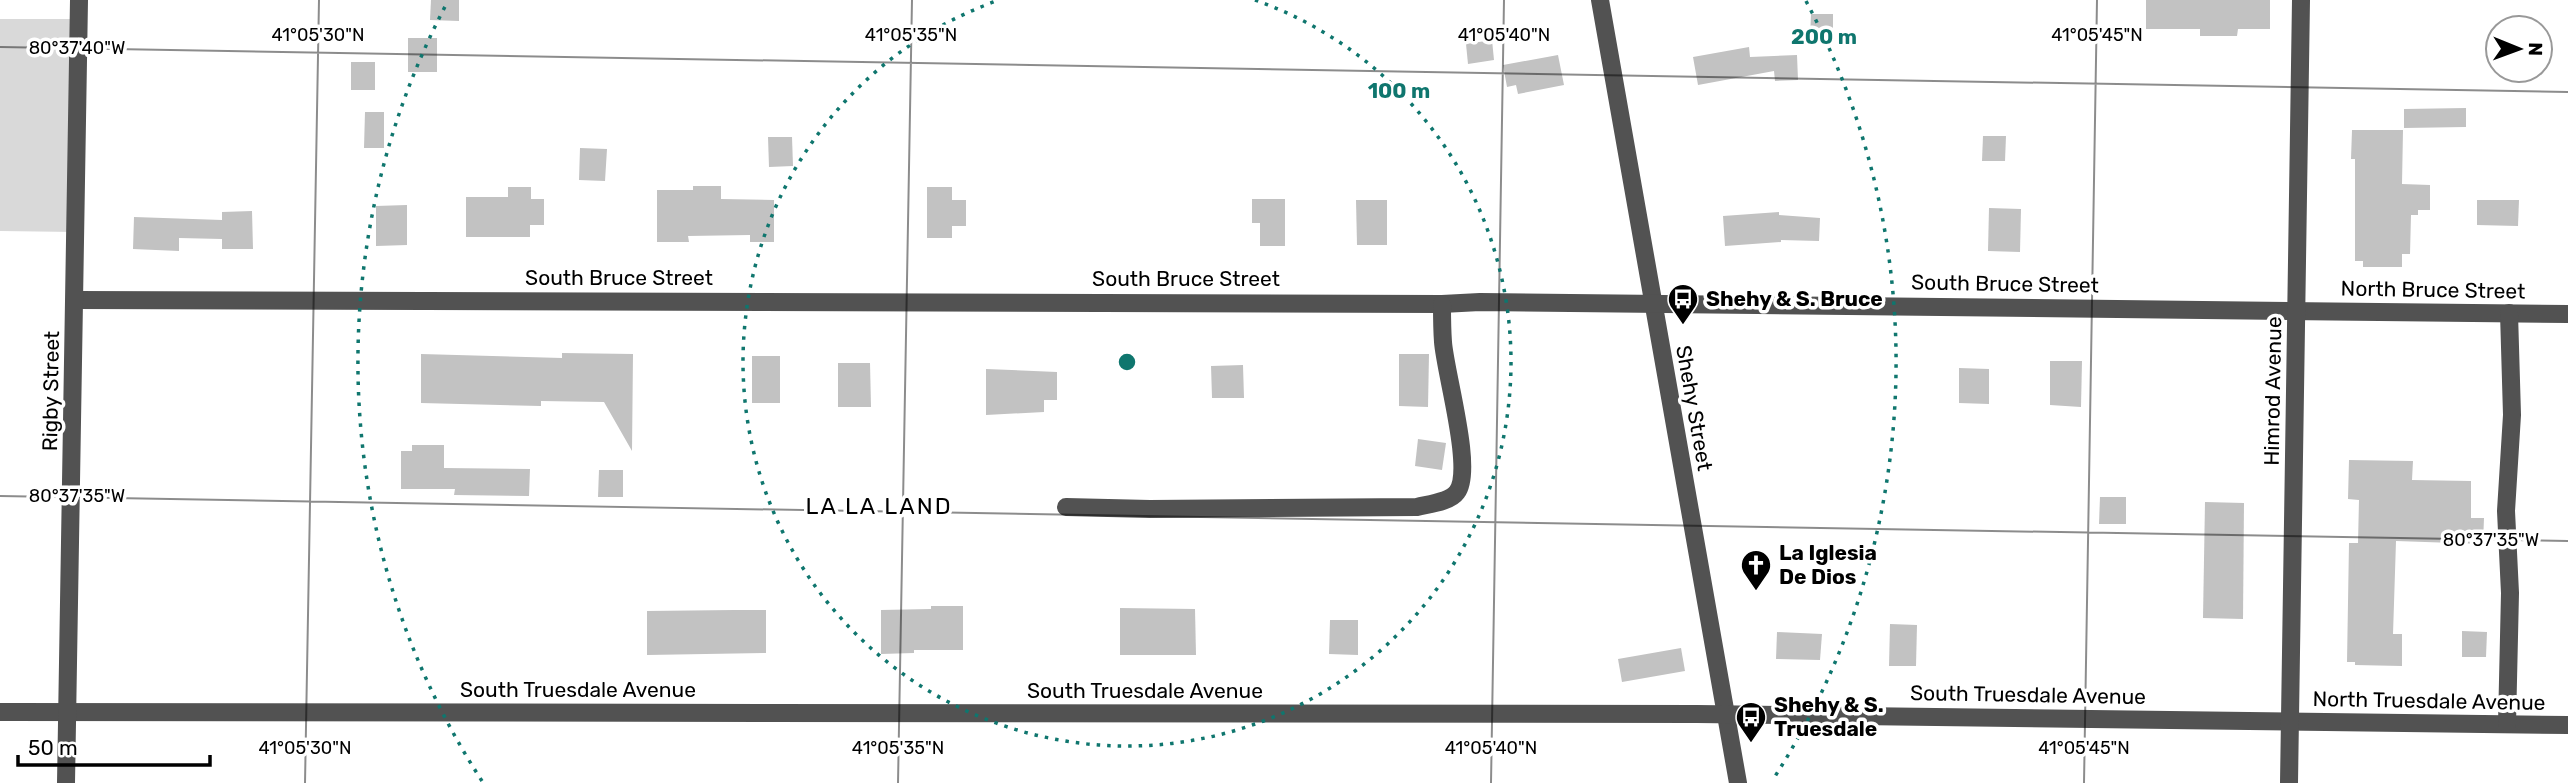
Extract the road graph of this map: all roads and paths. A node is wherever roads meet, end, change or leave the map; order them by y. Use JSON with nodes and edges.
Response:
{"nodes":[{"id":1,"x":79,"y":0,"type":"edge"},
{"id":2,"x":1600,"y":0,"type":"edge"},
{"id":3,"x":2301,"y":0,"type":"edge"},
{"id":4,"x":75,"y":300,"type":"junction"},
{"id":5,"x":1654,"y":303,"type":"junction"},
{"id":6,"x":1442,"y":304,"type":"junction"},
{"id":7,"x":2297,"y":311,"type":"junction"},
{"id":8,"x":2509,"y":313,"type":"junction"},
{"id":9,"x":2568,"y":314,"type":"edge"},
{"id":10,"x":1066,"y":507,"type":"dead end"},
{"id":11,"x":0,"y":712,"type":"edge"},
{"id":12,"x":67,"y":713,"type":"junction"},
{"id":13,"x":1726,"y":714,"type":"junction"},
{"id":14,"x":2290,"y":722,"type":"junction"},
{"id":15,"x":2507,"y":724,"type":"junction"},
{"id":16,"x":2568,"y":725,"type":"edge"},
{"id":17,"x":66,"y":783,"type":"edge"},
{"id":18,"x":1738,"y":783,"type":"edge"},
{"id":19,"x":2289,"y":783,"type":"edge"}],
"edges":[{"from":1,"to":4,"type":"street","name":"Rigby Street"},
{"from":2,"to":5,"type":"street","name":"Shehy Street"},
{"from":3,"to":7,"type":"street","name":"Himrod Avenue"},
{"from":4,"to":6,"type":"street","name":"South Bruce Street"},
{"from":4,"to":12,"type":"street","name":"Rigby Street"},
{"from":5,"to":6,"type":"street","name":"South Bruce Street"},
{"from":5,"to":7,"type":"street","name":"South Bruce Street"},
{"from":5,"to":13,"type":"street","name":"Shehy Street"},
{"from":6,"to":10,"type":"street"},
{"from":7,"to":8,"type":"street","name":"North Bruce Street"},
{"from":7,"to":14,"type":"street","name":"Himrod Avenue"},
{"from":8,"to":9,"type":"street","name":"North Bruce Street"},
{"from":8,"to":15,"type":"street"},
{"from":11,"to":12,"type":"street","name":"South Truesdale Avenue"},
{"from":12,"to":13,"type":"street","name":"South Truesdale Avenue"},
{"from":12,"to":17,"type":"street","name":"Rigby Street"},
{"from":13,"to":14,"type":"street","name":"South Truesdale Avenue"},
{"from":13,"to":18,"type":"street","name":"Shehy Street"},
{"from":14,"to":15,"type":"street","name":"North Truesdale Avenue"},
{"from":14,"to":19,"type":"street","name":"Himrod Avenue"},
{"from":15,"to":16,"type":"street","name":"North Truesdale Avenue"}]}
